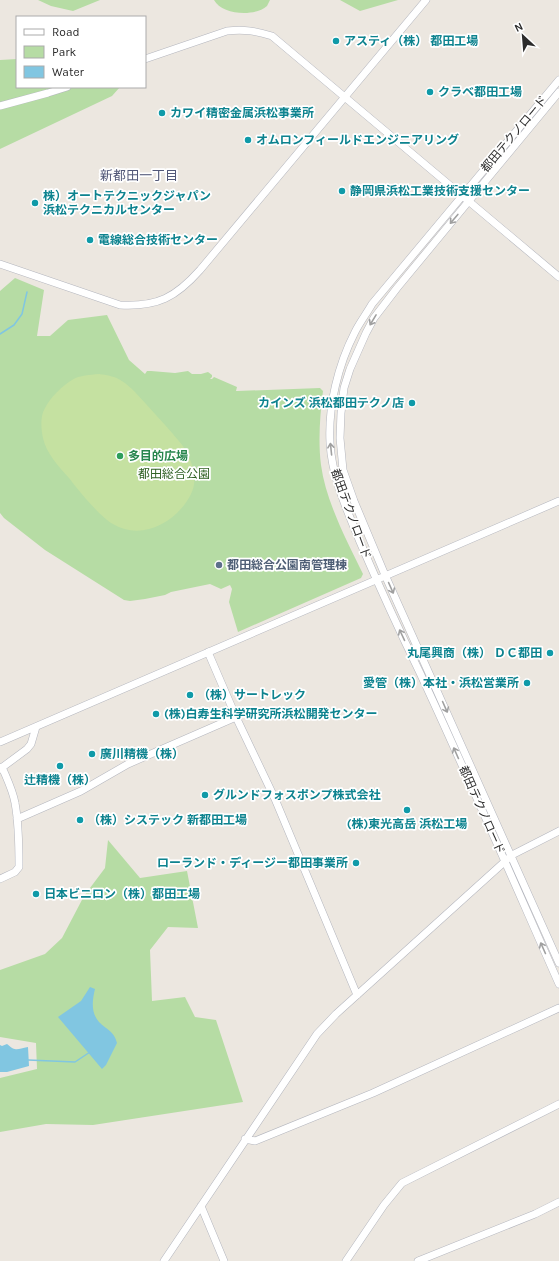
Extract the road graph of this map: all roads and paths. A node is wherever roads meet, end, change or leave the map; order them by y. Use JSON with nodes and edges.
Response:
{"nodes":[{"id":1,"x":426,"y":0,"type":"edge"},
{"id":2,"x":146,"y":60,"type":"edge"},
{"id":3,"x":559,"y":80,"type":"edge"},
{"id":4,"x":64,"y":88,"type":"edge"},
{"id":5,"x":559,"y":92,"type":"edge"},
{"id":6,"x":345,"y":97,"type":"junction"},
{"id":7,"x":0,"y":106,"type":"edge"},
{"id":8,"x":461,"y":196,"type":"junction"},
{"id":9,"x":468,"y":201,"type":"junction"},
{"id":10,"x":0,"y":264,"type":"edge"},
{"id":11,"x":559,"y":277,"type":"edge"},
{"id":12,"x":559,"y":501,"type":"edge"},
{"id":13,"x":385,"y":575,"type":"junction"},
{"id":14,"x":376,"y":580,"type":"junction"},
{"id":15,"x":208,"y":652,"type":"junction"},
{"id":16,"x":236,"y":717,"type":"junction"},
{"id":17,"x":36,"y":727,"type":"junction"},
{"id":18,"x":0,"y":742,"type":"edge"},
{"id":19,"x":1,"y":768,"type":"edge"},
{"id":20,"x":17,"y":819,"type":"junction"},
{"id":21,"x":559,"y":831,"type":"edge"},
{"id":22,"x":512,"y":855,"type":"junction"},
{"id":23,"x":505,"y":862,"type":"junction"},
{"id":24,"x":0,"y":878,"type":"edge"},
{"id":25,"x":559,"y":963,"type":"edge"},
{"id":26,"x":559,"y":984,"type":"edge"},
{"id":27,"x":357,"y":995,"type":"junction"},
{"id":28,"x":559,"y":1008,"type":"edge"},
{"id":29,"x":556,"y":1106,"type":"edge"},
{"id":30,"x":246,"y":1139,"type":"junction"},
{"id":31,"x":559,"y":1202,"type":"edge"},
{"id":32,"x":200,"y":1206,"type":"junction"},
{"id":33,"x":164,"y":1261,"type":"edge"},
{"id":34,"x":224,"y":1261,"type":"edge"},
{"id":35,"x":346,"y":1261,"type":"edge"},
{"id":36,"x":418,"y":1261,"type":"edge"}],
"edges":[{"from":1,"to":6,"type":"street"},
{"from":2,"to":6,"type":"street"},
{"from":3,"to":8,"type":"street","name":"都田テクノロード"},
{"from":4,"to":7,"type":"street"},
{"from":5,"to":9,"type":"street","name":"都田テクノロード"},
{"from":6,"to":8,"type":"street"},
{"from":6,"to":10,"type":"street"},
{"from":8,"to":9,"type":"street"},
{"from":14,"to":8,"type":"street","name":"都田テクノロード","one_way":true},
{"from":9,"to":11,"type":"street"},
{"from":9,"to":13,"type":"street","name":"都田テクノロード","one_way":true},
{"from":12,"to":13,"type":"street"},
{"from":13,"to":14,"type":"street"},
{"from":13,"to":22,"type":"street","name":"都田テクノロード","one_way":true},
{"from":14,"to":15,"type":"street"},
{"from":23,"to":14,"type":"street","name":"都田テクノロード","one_way":true},
{"from":15,"to":16,"type":"street"},
{"from":15,"to":17,"type":"street"},
{"from":16,"to":20,"type":"street"},
{"from":16,"to":27,"type":"street"},
{"from":17,"to":18,"type":"street"},
{"from":17,"to":19,"type":"street"},
{"from":19,"to":20,"type":"street"},
{"from":20,"to":24,"type":"street"},
{"from":21,"to":22,"type":"street"},
{"from":22,"to":23,"type":"street"},
{"from":22,"to":25,"type":"street","name":"都田テクノロード"},
{"from":26,"to":23,"type":"street","name":"都田テクノロード","one_way":true},
{"from":23,"to":27,"type":"street"},
{"from":27,"to":30,"type":"street"},
{"from":28,"to":30,"type":"street"},
{"from":29,"to":35,"type":"street"},
{"from":30,"to":32,"type":"street"},
{"from":31,"to":36,"type":"street"},
{"from":32,"to":33,"type":"street"},
{"from":32,"to":34,"type":"street"}]}
